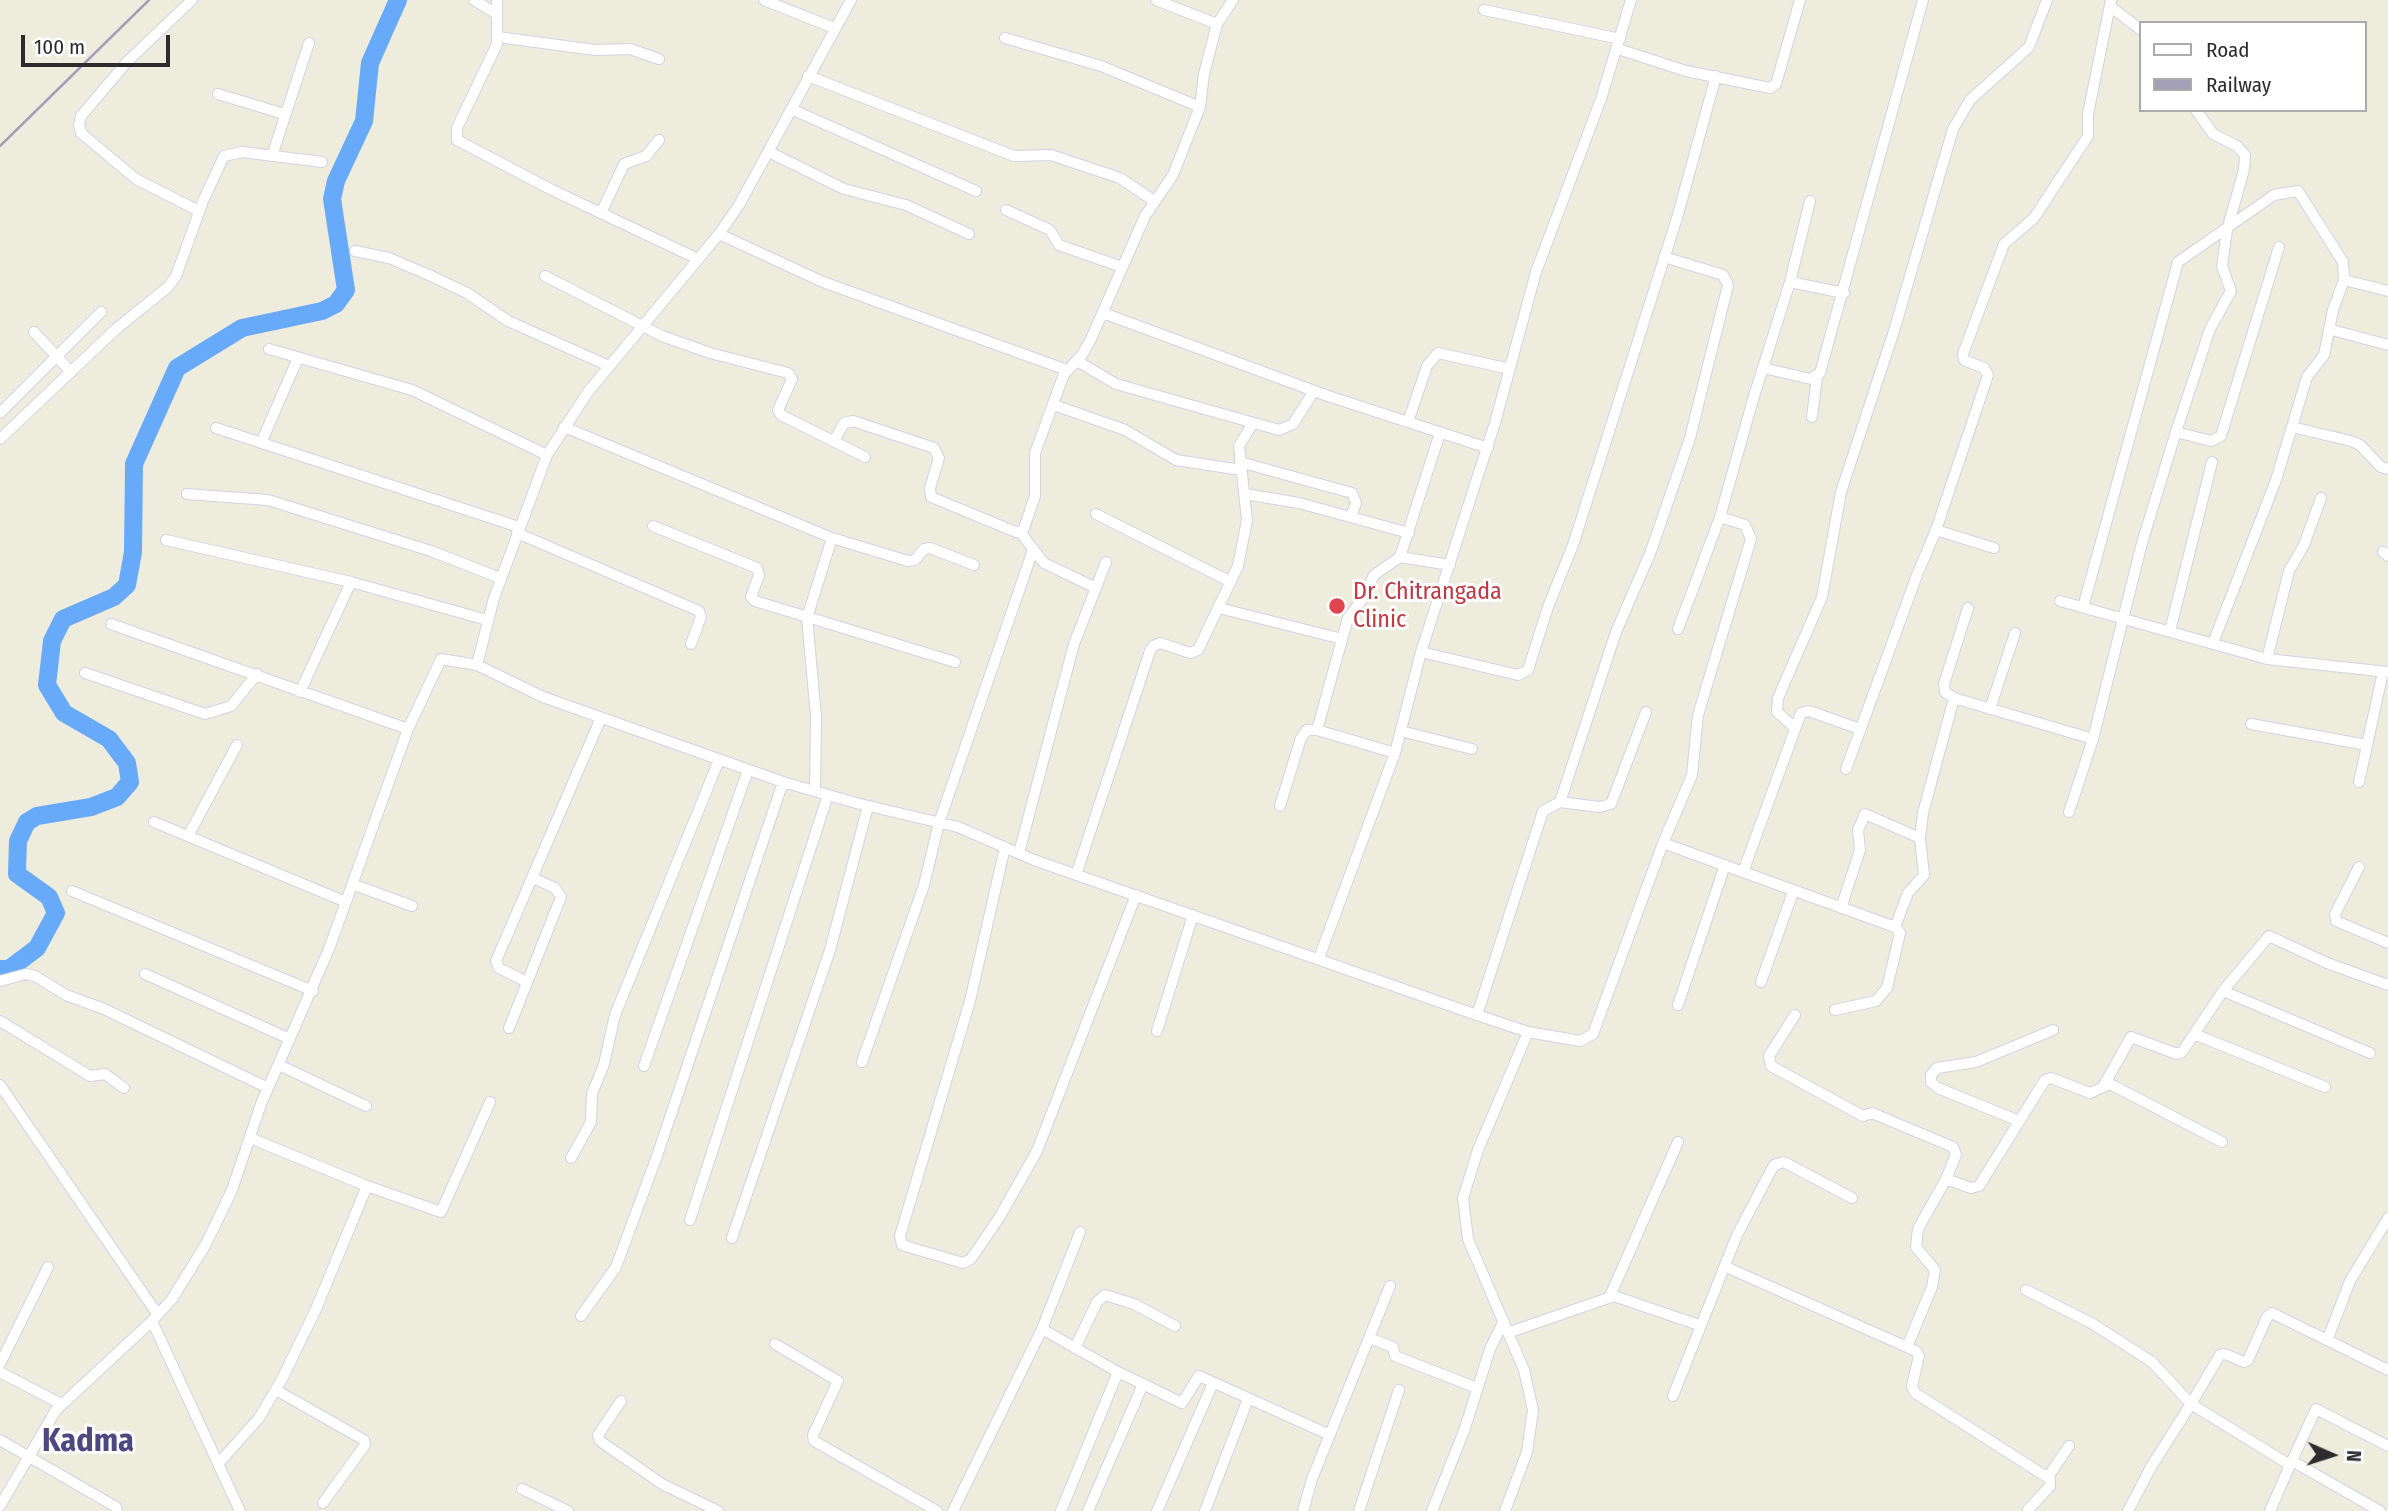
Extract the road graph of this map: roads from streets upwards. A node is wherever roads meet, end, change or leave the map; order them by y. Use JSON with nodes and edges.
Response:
{"nodes":[{"id":1,"x":192,"y":0,"type":"edge"},
{"id":2,"x":474,"y":0,"type":"edge"},
{"id":3,"x":497,"y":0,"type":"edge"},
{"id":4,"x":764,"y":0,"type":"edge"},
{"id":5,"x":850,"y":0,"type":"edge"},
{"id":6,"x":1156,"y":0,"type":"edge"},
{"id":7,"x":1233,"y":0,"type":"edge"},
{"id":8,"x":1632,"y":0,"type":"edge"},
{"id":9,"x":1800,"y":0,"type":"edge"},
{"id":10,"x":1923,"y":0,"type":"edge"},
{"id":11,"x":2047,"y":0,"type":"edge"},
{"id":12,"x":2111,"y":3,"type":"edge"},
{"id":13,"x":1484,"y":9,"type":"dead end"},
{"id":14,"x":495,"y":13,"type":"junction"},
{"id":15,"x":1217,"y":24,"type":"junction"},
{"id":16,"x":834,"y":28,"type":"junction"},
{"id":17,"x":2140,"y":29,"type":"edge"},
{"id":18,"x":498,"y":37,"type":"junction"},
{"id":19,"x":1005,"y":38,"type":"dead end"},
{"id":20,"x":309,"y":43,"type":"dead end"},
{"id":21,"x":1619,"y":44,"type":"junction"},
{"id":22,"x":659,"y":59,"type":"dead end"},
{"id":23,"x":808,"y":76,"type":"junction"},
{"id":24,"x":1716,"y":76,"type":"junction"},
{"id":25,"x":218,"y":94,"type":"dead end"},
{"id":26,"x":1200,"y":107,"type":"junction"},
{"id":27,"x":791,"y":109,"type":"junction"},
{"id":28,"x":2197,"y":112,"type":"edge"},
{"id":29,"x":284,"y":114,"type":"junction"},
{"id":30,"x":659,"y":140,"type":"dead end"},
{"id":31,"x":769,"y":152,"type":"junction"},
{"id":32,"x":272,"y":156,"type":"junction"},
{"id":33,"x":322,"y":162,"type":"dead end"},
{"id":34,"x":976,"y":191,"type":"dead end"},
{"id":35,"x":1154,"y":201,"type":"junction"},
{"id":36,"x":1810,"y":201,"type":"dead end"},
{"id":37,"x":1006,"y":210,"type":"dead end"},
{"id":38,"x":199,"y":211,"type":"junction"},
{"id":39,"x":601,"y":213,"type":"junction"},
{"id":40,"x":2227,"y":230,"type":"junction"},
{"id":41,"x":719,"y":234,"type":"junction"},
{"id":42,"x":969,"y":234,"type":"dead end"},
{"id":43,"x":2279,"y":247,"type":"dead end"},
{"id":44,"x":355,"y":251,"type":"dead end"},
{"id":45,"x":1664,"y":257,"type":"junction"},
{"id":46,"x":698,"y":259,"type":"junction"},
{"id":47,"x":1122,"y":267,"type":"junction"},
{"id":48,"x":545,"y":276,"type":"dead end"},
{"id":49,"x":2344,"y":280,"type":"junction"},
{"id":50,"x":1790,"y":282,"type":"junction"},
{"id":51,"x":2388,"y":291,"type":"edge"},
{"id":52,"x":1844,"y":293,"type":"junction"},
{"id":53,"x":101,"y":312,"type":"dead end"},
{"id":54,"x":1102,"y":313,"type":"junction"},
{"id":55,"x":641,"y":327,"type":"junction"},
{"id":56,"x":2332,"y":330,"type":"junction"},
{"id":57,"x":34,"y":332,"type":"dead end"},
{"id":58,"x":2388,"y":345,"type":"edge"},
{"id":59,"x":269,"y":349,"type":"dead end"},
{"id":60,"x":56,"y":356,"type":"junction"},
{"id":61,"x":298,"y":358,"type":"junction"},
{"id":62,"x":1077,"y":361,"type":"junction"},
{"id":63,"x":609,"y":366,"type":"junction"},
{"id":64,"x":1763,"y":368,"type":"junction"},
{"id":65,"x":1510,"y":369,"type":"junction"},
{"id":66,"x":1067,"y":370,"type":"junction"},
{"id":67,"x":71,"y":372,"type":"junction"},
{"id":68,"x":1817,"y":377,"type":"junction"},
{"id":69,"x":1314,"y":391,"type":"junction"},
{"id":70,"x":1054,"y":405,"type":"junction"},
{"id":71,"x":0,"y":412,"type":"edge"},
{"id":72,"x":1812,"y":416,"type":"dead end"},
{"id":73,"x":1408,"y":422,"type":"junction"},
{"id":74,"x":1253,"y":423,"type":"junction"},
{"id":75,"x":216,"y":428,"type":"dead end"},
{"id":76,"x":564,"y":428,"type":"junction"},
{"id":77,"x":2292,"y":428,"type":"junction"},
{"id":78,"x":2175,"y":432,"type":"junction"},
{"id":79,"x":1440,"y":433,"type":"junction"},
{"id":80,"x":0,"y":439,"type":"edge"},
{"id":81,"x":834,"y":441,"type":"junction"},
{"id":82,"x":261,"y":443,"type":"junction"},
{"id":83,"x":1488,"y":448,"type":"junction"},
{"id":84,"x":547,"y":455,"type":"junction"},
{"id":85,"x":865,"y":457,"type":"dead end"},
{"id":86,"x":2212,"y":462,"type":"dead end"},
{"id":87,"x":1240,"y":466,"type":"junction"},
{"id":88,"x":2388,"y":468,"type":"edge"},
{"id":89,"x":187,"y":494,"type":"dead end"},
{"id":90,"x":1245,"y":494,"type":"junction"},
{"id":91,"x":2322,"y":498,"type":"dead end"},
{"id":92,"x":1096,"y":514,"type":"dead end"},
{"id":93,"x":1351,"y":516,"type":"junction"},
{"id":94,"x":1720,"y":517,"type":"junction"},
{"id":95,"x":653,"y":526,"type":"dead end"},
{"id":96,"x":518,"y":530,"type":"junction"},
{"id":97,"x":1936,"y":530,"type":"junction"},
{"id":98,"x":1020,"y":532,"type":"junction"},
{"id":99,"x":1409,"y":533,"type":"junction"},
{"id":100,"x":832,"y":538,"type":"junction"},
{"id":101,"x":166,"y":540,"type":"dead end"},
{"id":102,"x":1994,"y":548,"type":"dead end"},
{"id":103,"x":1033,"y":550,"type":"junction"},
{"id":104,"x":1401,"y":557,"type":"junction"},
{"id":105,"x":1106,"y":562,"type":"dead end"},
{"id":106,"x":974,"y":565,"type":"dead end"},
{"id":107,"x":1450,"y":565,"type":"junction"},
{"id":108,"x":500,"y":578,"type":"junction"},
{"id":109,"x":351,"y":582,"type":"junction"},
{"id":110,"x":1231,"y":582,"type":"junction"},
{"id":111,"x":1096,"y":588,"type":"junction"},
{"id":112,"x":2060,"y":601,"type":"dead end"},
{"id":113,"x":2083,"y":607,"type":"junction"},
{"id":114,"x":1219,"y":608,"type":"junction"},
{"id":115,"x":1968,"y":608,"type":"dead end"},
{"id":116,"x":807,"y":618,"type":"junction"},
{"id":117,"x":2122,"y":618,"type":"junction"},
{"id":118,"x":487,"y":620,"type":"junction"},
{"id":119,"x":111,"y":624,"type":"dead end"},
{"id":120,"x":1678,"y":629,"type":"dead end"},
{"id":121,"x":2170,"y":631,"type":"junction"},
{"id":122,"x":2015,"y":634,"type":"dead end"},
{"id":123,"x":1342,"y":639,"type":"junction"},
{"id":124,"x":2213,"y":643,"type":"junction"},
{"id":125,"x":691,"y":644,"type":"dead end"},
{"id":126,"x":1421,"y":652,"type":"junction"},
{"id":127,"x":2267,"y":659,"type":"junction"},
{"id":128,"x":955,"y":662,"type":"dead end"},
{"id":129,"x":477,"y":665,"type":"junction"},
{"id":130,"x":2385,"y":672,"type":"edge"},
{"id":131,"x":85,"y":673,"type":"dead end"},
{"id":132,"x":257,"y":674,"type":"junction"},
{"id":133,"x":300,"y":692,"type":"junction"},
{"id":134,"x":1954,"y":698,"type":"junction"},
{"id":135,"x":1990,"y":709,"type":"junction"},
{"id":136,"x":1646,"y":712,"type":"dead end"},
{"id":137,"x":601,"y":718,"type":"junction"},
{"id":138,"x":2251,"y":724,"type":"dead end"},
{"id":139,"x":1795,"y":728,"type":"junction"},
{"id":140,"x":408,"y":729,"type":"junction"},
{"id":141,"x":1860,"y":729,"type":"junction"},
{"id":142,"x":1317,"y":730,"type":"junction"},
{"id":143,"x":1401,"y":731,"type":"junction"},
{"id":144,"x":2093,"y":739,"type":"junction"},
{"id":145,"x":2367,"y":745,"type":"junction"},
{"id":146,"x":237,"y":746,"type":"dead end"},
{"id":147,"x":1472,"y":748,"type":"dead end"},
{"id":148,"x":1395,"y":753,"type":"junction"},
{"id":149,"x":719,"y":760,"type":"junction"},
{"id":150,"x":1846,"y":769,"type":"dead end"},
{"id":151,"x":748,"y":770,"type":"junction"},
{"id":152,"x":783,"y":782,"type":"junction"},
{"id":153,"x":2359,"y":782,"type":"dead end"},
{"id":154,"x":816,"y":791,"type":"junction"},
{"id":155,"x":828,"y":795,"type":"junction"},
{"id":156,"x":1560,"y":802,"type":"junction"},
{"id":157,"x":868,"y":806,"type":"junction"},
{"id":158,"x":1280,"y":806,"type":"dead end"},
{"id":159,"x":2069,"y":812,"type":"dead end"},
{"id":160,"x":154,"y":822,"type":"dead end"},
{"id":161,"x":939,"y":823,"type":"junction"},
{"id":162,"x":188,"y":836,"type":"junction"},
{"id":163,"x":1920,"y":838,"type":"junction"},
{"id":164,"x":1663,"y":843,"type":"junction"},
{"id":165,"x":1005,"y":848,"type":"junction"},
{"id":166,"x":1019,"y":853,"type":"junction"},
{"id":167,"x":1725,"y":865,"type":"junction"},
{"id":168,"x":2359,"y":867,"type":"dead end"},
{"id":169,"x":1743,"y":872,"type":"junction"},
{"id":170,"x":1076,"y":875,"type":"junction"},
{"id":171,"x":533,"y":878,"type":"junction"},
{"id":172,"x":352,"y":884,"type":"junction"},
{"id":173,"x":72,"y":891,"type":"dead end"},
{"id":174,"x":1793,"y":892,"type":"junction"},
{"id":175,"x":1136,"y":895,"type":"junction"},
{"id":176,"x":346,"y":902,"type":"junction"},
{"id":177,"x":412,"y":906,"type":"dead end"},
{"id":178,"x":1841,"y":908,"type":"junction"},
{"id":179,"x":1193,"y":915,"type":"junction"},
{"id":180,"x":1895,"y":927,"type":"junction"},
{"id":181,"x":2388,"y":943,"type":"edge"},
{"id":182,"x":1319,"y":958,"type":"junction"},
{"id":183,"x":145,"y":974,"type":"dead end"},
{"id":184,"x":0,"y":981,"type":"edge"},
{"id":185,"x":527,"y":982,"type":"junction"},
{"id":186,"x":1761,"y":982,"type":"dead end"},
{"id":187,"x":2388,"y":985,"type":"edge"},
{"id":188,"x":313,"y":991,"type":"junction"},
{"id":189,"x":2223,"y":991,"type":"junction"},
{"id":190,"x":1678,"y":1005,"type":"dead end"},
{"id":191,"x":1835,"y":1010,"type":"dead end"},
{"id":192,"x":1795,"y":1014,"type":"dead end"},
{"id":193,"x":1477,"y":1015,"type":"junction"},
{"id":194,"x":0,"y":1021,"type":"edge"},
{"id":195,"x":509,"y":1028,"type":"dead end"},
{"id":196,"x":2053,"y":1030,"type":"dead end"},
{"id":197,"x":1157,"y":1031,"type":"dead end"},
{"id":198,"x":1528,"y":1032,"type":"junction"},
{"id":199,"x":2194,"y":1034,"type":"junction"},
{"id":200,"x":290,"y":1039,"type":"junction"},
{"id":201,"x":2370,"y":1053,"type":"dead end"},
{"id":202,"x":862,"y":1062,"type":"dead end"},
{"id":203,"x":279,"y":1065,"type":"junction"},
{"id":204,"x":644,"y":1066,"type":"dead end"},
{"id":205,"x":0,"y":1085,"type":"edge"},
{"id":206,"x":2104,"y":1085,"type":"junction"},
{"id":207,"x":124,"y":1087,"type":"dead end"},
{"id":208,"x":2325,"y":1087,"type":"dead end"},
{"id":209,"x":268,"y":1088,"type":"junction"},
{"id":210,"x":490,"y":1102,"type":"dead end"},
{"id":211,"x":366,"y":1106,"type":"dead end"},
{"id":212,"x":2020,"y":1121,"type":"junction"},
{"id":213,"x":250,"y":1138,"type":"junction"},
{"id":214,"x":1678,"y":1142,"type":"dead end"},
{"id":215,"x":2222,"y":1142,"type":"dead end"},
{"id":216,"x":571,"y":1158,"type":"dead end"},
{"id":217,"x":1946,"y":1179,"type":"junction"},
{"id":218,"x":367,"y":1186,"type":"junction"},
{"id":219,"x":1852,"y":1198,"type":"dead end"},
{"id":220,"x":2388,"y":1218,"type":"edge"},
{"id":221,"x":690,"y":1220,"type":"dead end"},
{"id":222,"x":1080,"y":1232,"type":"dead end"},
{"id":223,"x":732,"y":1238,"type":"dead end"},
{"id":224,"x":48,"y":1267,"type":"dead end"},
{"id":225,"x":1726,"y":1267,"type":"junction"},
{"id":226,"x":1390,"y":1286,"type":"dead end"},
{"id":227,"x":2026,"y":1290,"type":"dead end"},
{"id":228,"x":1610,"y":1296,"type":"junction"},
{"id":229,"x":581,"y":1316,"type":"dead end"},
{"id":230,"x":155,"y":1318,"type":"junction"},
{"id":231,"x":1504,"y":1321,"type":"junction"},
{"id":232,"x":1699,"y":1325,"type":"junction"},
{"id":233,"x":1174,"y":1326,"type":"dead end"},
{"id":234,"x":1042,"y":1329,"type":"junction"},
{"id":235,"x":1510,"y":1332,"type":"junction"},
{"id":236,"x":1369,"y":1338,"type":"junction"},
{"id":237,"x":2328,"y":1338,"type":"junction"},
{"id":238,"x":775,"y":1344,"type":"dead end"},
{"id":239,"x":1907,"y":1347,"type":"junction"},
{"id":240,"x":1074,"y":1348,"type":"junction"},
{"id":241,"x":0,"y":1364,"type":"edge"},
{"id":242,"x":2388,"y":1370,"type":"edge"},
{"id":243,"x":0,"y":1372,"type":"edge"},
{"id":244,"x":1118,"y":1372,"type":"junction"},
{"id":245,"x":1213,"y":1383,"type":"junction"},
{"id":246,"x":1143,"y":1384,"type":"junction"},
{"id":247,"x":1477,"y":1388,"type":"junction"},
{"id":248,"x":276,"y":1390,"type":"junction"},
{"id":249,"x":1399,"y":1390,"type":"dead end"},
{"id":250,"x":1673,"y":1396,"type":"dead end"},
{"id":251,"x":1248,"y":1399,"type":"junction"},
{"id":252,"x":621,"y":1401,"type":"dead end"},
{"id":253,"x":61,"y":1404,"type":"junction"},
{"id":254,"x":2191,"y":1404,"type":"junction"},
{"id":255,"x":1330,"y":1435,"type":"junction"},
{"id":256,"x":0,"y":1440,"type":"edge"},
{"id":257,"x":2068,"y":1446,"type":"dead end"},
{"id":258,"x":2388,"y":1446,"type":"edge"},
{"id":259,"x":28,"y":1455,"type":"junction"},
{"id":260,"x":219,"y":1462,"type":"junction"},
{"id":261,"x":2291,"y":1463,"type":"junction"},
{"id":262,"x":2048,"y":1477,"type":"junction"},
{"id":263,"x":522,"y":1489,"type":"dead end"},
{"id":264,"x":323,"y":1503,"type":"dead end"},
{"id":265,"x":0,"y":1506,"type":"edge"},
{"id":266,"x":2029,"y":1510,"type":"edge"},
{"id":267,"x":117,"y":1511,"type":"edge"},
{"id":268,"x":240,"y":1511,"type":"edge"},
{"id":269,"x":568,"y":1511,"type":"edge"},
{"id":270,"x":718,"y":1511,"type":"edge"},
{"id":271,"x":937,"y":1511,"type":"edge"},
{"id":272,"x":953,"y":1511,"type":"edge"},
{"id":273,"x":1061,"y":1511,"type":"edge"},
{"id":274,"x":1088,"y":1511,"type":"edge"},
{"id":275,"x":1157,"y":1511,"type":"edge"},
{"id":276,"x":1205,"y":1511,"type":"edge"},
{"id":277,"x":1303,"y":1511,"type":"edge"},
{"id":278,"x":1359,"y":1511,"type":"edge"},
{"id":279,"x":1432,"y":1511,"type":"edge"},
{"id":280,"x":1505,"y":1511,"type":"edge"},
{"id":281,"x":2129,"y":1511,"type":"edge"},
{"id":282,"x":2270,"y":1511,"type":"edge"},
{"id":283,"x":2380,"y":1511,"type":"edge"}],
"edges":[{"from":1,"to":38,"type":"street"},
{"from":2,"to":14,"type":"street"},
{"from":3,"to":14,"type":"street"},
{"from":4,"to":16,"type":"street"},
{"from":5,"to":16,"type":"street"},
{"from":6,"to":15,"type":"street"},
{"from":7,"to":15,"type":"street"},
{"from":8,"to":21,"type":"street"},
{"from":9,"to":24,"type":"street"},
{"from":10,"to":52,"type":"street"},
{"from":11,"to":139,"type":"street"},
{"from":12,"to":17,"type":"street"},
{"from":12,"to":97,"type":"street"},
{"from":13,"to":21,"type":"street"},
{"from":14,"to":18,"type":"street"},
{"from":15,"to":26,"type":"street"},
{"from":16,"to":23,"type":"street"},
{"from":18,"to":22,"type":"street"},
{"from":18,"to":39,"type":"street"},
{"from":19,"to":26,"type":"street"},
{"from":20,"to":29,"type":"street"},
{"from":21,"to":24,"type":"street"},
{"from":21,"to":65,"type":"street"},
{"from":23,"to":27,"type":"street"},
{"from":23,"to":35,"type":"street"},
{"from":24,"to":45,"type":"street"},
{"from":25,"to":29,"type":"street"},
{"from":26,"to":35,"type":"street"},
{"from":27,"to":31,"type":"street"},
{"from":27,"to":34,"type":"street"},
{"from":28,"to":40,"type":"street"},
{"from":29,"to":32,"type":"street"},
{"from":30,"to":39,"type":"street"},
{"from":31,"to":41,"type":"street"},
{"from":31,"to":42,"type":"street"},
{"from":32,"to":33,"type":"street"},
{"from":32,"to":38,"type":"street"},
{"from":35,"to":47,"type":"street"},
{"from":36,"to":50,"type":"street"},
{"from":37,"to":47,"type":"street"},
{"from":38,"to":67,"type":"street"},
{"from":39,"to":46,"type":"street"},
{"from":40,"to":49,"type":"street"},
{"from":40,"to":78,"type":"street"},
{"from":40,"to":113,"type":"street"},
{"from":41,"to":46,"type":"street"},
{"from":41,"to":66,"type":"street"},
{"from":43,"to":78,"type":"street"},
{"from":44,"to":63,"type":"street"},
{"from":45,"to":126,"type":"street"},
{"from":45,"to":156,"type":"street"},
{"from":46,"to":55,"type":"street"},
{"from":47,"to":54,"type":"street"},
{"from":48,"to":55,"type":"street"},
{"from":49,"to":51,"type":"street"},
{"from":49,"to":56,"type":"street"},
{"from":50,"to":52,"type":"street"},
{"from":50,"to":64,"type":"street"},
{"from":52,"to":68,"type":"street"},
{"from":53,"to":60,"type":"street"},
{"from":54,"to":62,"type":"street"},
{"from":54,"to":69,"type":"street"},
{"from":55,"to":63,"type":"street"},
{"from":55,"to":81,"type":"street"},
{"from":56,"to":58,"type":"street"},
{"from":56,"to":77,"type":"street"},
{"from":57,"to":60,"type":"street"},
{"from":59,"to":61,"type":"street"},
{"from":60,"to":67,"type":"street"},
{"from":60,"to":71,"type":"street"},
{"from":61,"to":82,"type":"street"},
{"from":61,"to":84,"type":"street"},
{"from":62,"to":66,"type":"street"},
{"from":62,"to":74,"type":"street"},
{"from":63,"to":76,"type":"street"},
{"from":64,"to":68,"type":"street"},
{"from":64,"to":94,"type":"street"},
{"from":65,"to":73,"type":"street"},
{"from":65,"to":83,"type":"street"},
{"from":66,"to":70,"type":"street"},
{"from":67,"to":80,"type":"street"},
{"from":68,"to":72,"type":"street"},
{"from":69,"to":73,"type":"street"},
{"from":69,"to":74,"type":"street"},
{"from":70,"to":87,"type":"street"},
{"from":70,"to":98,"type":"street"},
{"from":73,"to":79,"type":"street"},
{"from":74,"to":87,"type":"street"},
{"from":75,"to":82,"type":"street"},
{"from":76,"to":84,"type":"street"},
{"from":76,"to":100,"type":"street"},
{"from":77,"to":88,"type":"street"},
{"from":77,"to":124,"type":"street"},
{"from":78,"to":117,"type":"street"},
{"from":79,"to":83,"type":"street"},
{"from":79,"to":99,"type":"street"},
{"from":81,"to":85,"type":"street"},
{"from":81,"to":98,"type":"street"},
{"from":82,"to":96,"type":"street"},
{"from":83,"to":107,"type":"street"},
{"from":84,"to":96,"type":"street"},
{"from":86,"to":121,"type":"street"},
{"from":87,"to":90,"type":"street"},
{"from":87,"to":93,"type":"street"},
{"from":89,"to":108,"type":"street"},
{"from":90,"to":93,"type":"street"},
{"from":90,"to":110,"type":"street"},
{"from":91,"to":127,"type":"street"},
{"from":92,"to":110,"type":"street"},
{"from":93,"to":99,"type":"street"},
{"from":94,"to":120,"type":"street"},
{"from":94,"to":164,"type":"street"},
{"from":95,"to":116,"type":"street"},
{"from":96,"to":108,"type":"street"},
{"from":96,"to":125,"type":"street"},
{"from":97,"to":102,"type":"street"},
{"from":97,"to":141,"type":"street"},
{"from":98,"to":103,"type":"street"},
{"from":99,"to":104,"type":"street"},
{"from":100,"to":106,"type":"street"},
{"from":100,"to":116,"type":"street"},
{"from":101,"to":109,"type":"street"},
{"from":103,"to":111,"type":"street"},
{"from":103,"to":161,"type":"street"},
{"from":104,"to":107,"type":"street"},
{"from":104,"to":123,"type":"street"},
{"from":105,"to":111,"type":"street"},
{"from":107,"to":126,"type":"street"},
{"from":108,"to":118,"type":"street"},
{"from":109,"to":118,"type":"street"},
{"from":109,"to":133,"type":"street"},
{"from":110,"to":114,"type":"street"},
{"from":111,"to":166,"type":"street"},
{"from":112,"to":113,"type":"street"},
{"from":113,"to":117,"type":"street"},
{"from":114,"to":123,"type":"street"},
{"from":114,"to":170,"type":"street"},
{"from":115,"to":134,"type":"street"},
{"from":116,"to":128,"type":"street"},
{"from":116,"to":154,"type":"street"},
{"from":117,"to":121,"type":"street"},
{"from":117,"to":144,"type":"street"},
{"from":118,"to":129,"type":"street"},
{"from":119,"to":132,"type":"street"},
{"from":121,"to":124,"type":"street"},
{"from":122,"to":135,"type":"street"},
{"from":123,"to":142,"type":"street"},
{"from":124,"to":127,"type":"street"},
{"from":126,"to":143,"type":"street"},
{"from":127,"to":130,"type":"street"},
{"from":129,"to":137,"type":"street"},
{"from":129,"to":140,"type":"street"},
{"from":130,"to":145,"type":"street"},
{"from":131,"to":132,"type":"street"},
{"from":132,"to":133,"type":"street"},
{"from":133,"to":140,"type":"street"},
{"from":134,"to":135,"type":"street"},
{"from":134,"to":163,"type":"street"},
{"from":135,"to":144,"type":"street"},
{"from":136,"to":156,"type":"street"},
{"from":137,"to":149,"type":"street"},
{"from":137,"to":171,"type":"street"},
{"from":138,"to":145,"type":"street"},
{"from":139,"to":141,"type":"street"},
{"from":139,"to":169,"type":"street"},
{"from":140,"to":172,"type":"street"},
{"from":141,"to":150,"type":"street"},
{"from":142,"to":148,"type":"street"},
{"from":142,"to":158,"type":"street"},
{"from":143,"to":147,"type":"street"},
{"from":143,"to":148,"type":"street"},
{"from":144,"to":159,"type":"street"},
{"from":145,"to":153,"type":"street"},
{"from":146,"to":162,"type":"street"},
{"from":148,"to":182,"type":"street"},
{"from":149,"to":151,"type":"street"},
{"from":149,"to":216,"type":"street"},
{"from":151,"to":152,"type":"street"},
{"from":151,"to":204,"type":"street"},
{"from":152,"to":154,"type":"street"},
{"from":152,"to":229,"type":"street"},
{"from":154,"to":155,"type":"street"},
{"from":155,"to":157,"type":"street"},
{"from":155,"to":221,"type":"street"},
{"from":156,"to":193,"type":"street"},
{"from":157,"to":161,"type":"street"},
{"from":157,"to":223,"type":"street"},
{"from":160,"to":162,"type":"street"},
{"from":161,"to":165,"type":"street"},
{"from":161,"to":202,"type":"street"},
{"from":162,"to":176,"type":"street"},
{"from":163,"to":178,"type":"street"},
{"from":163,"to":180,"type":"street"},
{"from":164,"to":167,"type":"street"},
{"from":164,"to":198,"type":"street"},
{"from":165,"to":166,"type":"street"},
{"from":165,"to":175,"type":"street"},
{"from":166,"to":170,"type":"street"},
{"from":167,"to":169,"type":"street"},
{"from":167,"to":190,"type":"street"},
{"from":168,"to":181,"type":"street"},
{"from":169,"to":174,"type":"street"},
{"from":170,"to":175,"type":"street"},
{"from":171,"to":185,"type":"street"},
{"from":171,"to":185,"type":"street"},
{"from":172,"to":176,"type":"street"},
{"from":172,"to":177,"type":"street"},
{"from":173,"to":188,"type":"street"},
{"from":174,"to":178,"type":"street"},
{"from":174,"to":186,"type":"street"},
{"from":175,"to":179,"type":"street"},
{"from":176,"to":188,"type":"street"},
{"from":178,"to":180,"type":"street"},
{"from":179,"to":182,"type":"street"},
{"from":179,"to":197,"type":"street"},
{"from":180,"to":191,"type":"street"},
{"from":182,"to":193,"type":"street"},
{"from":183,"to":200,"type":"street"},
{"from":184,"to":209,"type":"street"},
{"from":185,"to":195,"type":"street"},
{"from":187,"to":189,"type":"street"},
{"from":188,"to":200,"type":"street"},
{"from":189,"to":199,"type":"street"},
{"from":189,"to":201,"type":"street"},
{"from":192,"to":217,"type":"street"},
{"from":193,"to":198,"type":"street"},
{"from":194,"to":207,"type":"street"},
{"from":196,"to":212,"type":"street"},
{"from":198,"to":231,"type":"street"},
{"from":199,"to":206,"type":"street"},
{"from":199,"to":208,"type":"street"},
{"from":200,"to":203,"type":"street"},
{"from":203,"to":209,"type":"street"},
{"from":203,"to":211,"type":"street"},
{"from":205,"to":230,"type":"street"},
{"from":206,"to":212,"type":"street"},
{"from":206,"to":215,"type":"street"},
{"from":209,"to":213,"type":"street"},
{"from":210,"to":218,"type":"street"},
{"from":212,"to":217,"type":"street"},
{"from":213,"to":218,"type":"street"},
{"from":213,"to":230,"type":"street"},
{"from":214,"to":228,"type":"street"},
{"from":217,"to":239,"type":"street"},
{"from":218,"to":248,"type":"street"},
{"from":219,"to":225,"type":"street"},
{"from":220,"to":237,"type":"street"},
{"from":222,"to":234,"type":"street"},
{"from":224,"to":241,"type":"street"},
{"from":225,"to":232,"type":"street"},
{"from":225,"to":239,"type":"street"},
{"from":226,"to":236,"type":"street"},
{"from":227,"to":254,"type":"street"},
{"from":228,"to":232,"type":"street"},
{"from":228,"to":235,"type":"street"},
{"from":230,"to":253,"type":"street"},
{"from":230,"to":260,"type":"street"},
{"from":231,"to":235,"type":"street"},
{"from":231,"to":247,"type":"street"},
{"from":232,"to":250,"type":"street"},
{"from":233,"to":240,"type":"street"},
{"from":234,"to":240,"type":"street"},
{"from":234,"to":272,"type":"street"},
{"from":235,"to":280,"type":"street"},
{"from":236,"to":247,"type":"street"},
{"from":236,"to":255,"type":"street"},
{"from":237,"to":242,"type":"street"},
{"from":237,"to":254,"type":"street"},
{"from":238,"to":271,"type":"street"},
{"from":239,"to":262,"type":"street"},
{"from":240,"to":244,"type":"street"},
{"from":243,"to":253,"type":"street"},
{"from":244,"to":246,"type":"street"},
{"from":244,"to":273,"type":"street"},
{"from":245,"to":246,"type":"street"},
{"from":245,"to":251,"type":"street"},
{"from":245,"to":275,"type":"street"},
{"from":246,"to":274,"type":"street"},
{"from":247,"to":279,"type":"street"},
{"from":248,"to":260,"type":"street"},
{"from":248,"to":264,"type":"street"},
{"from":249,"to":278,"type":"street"},
{"from":251,"to":255,"type":"street"},
{"from":251,"to":276,"type":"street"},
{"from":252,"to":270,"type":"street"},
{"from":253,"to":259,"type":"street"},
{"from":254,"to":261,"type":"street"},
{"from":254,"to":281,"type":"street"},
{"from":255,"to":277,"type":"street"},
{"from":256,"to":259,"type":"street"},
{"from":257,"to":262,"type":"street"},
{"from":258,"to":261,"type":"street"},
{"from":259,"to":265,"type":"street"},
{"from":259,"to":267,"type":"street"},
{"from":260,"to":268,"type":"street"},
{"from":261,"to":282,"type":"street"},
{"from":261,"to":283,"type":"street"},
{"from":262,"to":266,"type":"street"},
{"from":263,"to":269,"type":"street"}]}
